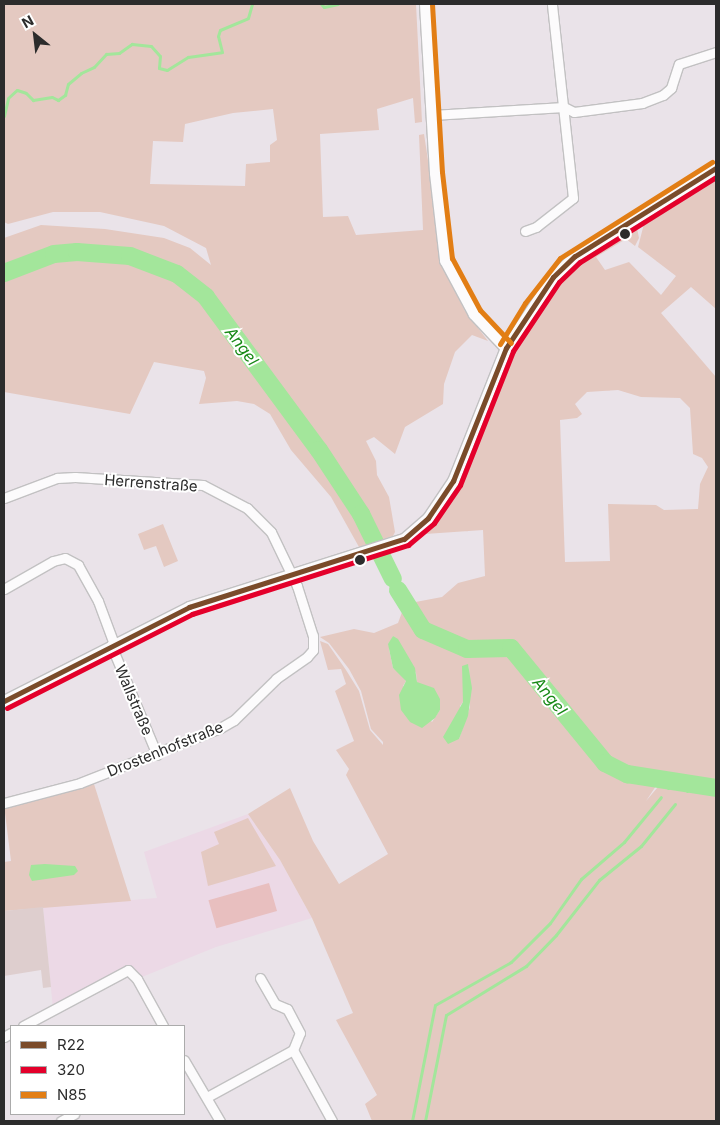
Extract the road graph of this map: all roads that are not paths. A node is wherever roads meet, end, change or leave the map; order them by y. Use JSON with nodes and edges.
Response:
{"nodes":[{"id":1,"x":425,"y":4,"type":"edge"},
{"id":2,"x":552,"y":4,"type":"edge"},
{"id":3,"x":716,"y":52,"type":"edge"},
{"id":4,"x":564,"y":107,"type":"junction"},
{"id":5,"x":432,"y":115,"type":"junction"},
{"id":6,"x":716,"y":168,"type":"edge"},
{"id":7,"x":525,"y":231,"type":"dead end"},
{"id":8,"x":506,"y":348,"type":"junction"},
{"id":9,"x":4,"y":498,"type":"edge"},
{"id":10,"x":291,"y":574,"type":"junction"},
{"id":11,"x":4,"y":589,"type":"edge"},
{"id":12,"x":113,"y":645,"type":"junction"},
{"id":13,"x":4,"y":701,"type":"edge"},
{"id":14,"x":157,"y":755,"type":"junction"},
{"id":15,"x":4,"y":803,"type":"edge"},
{"id":16,"x":260,"y":978,"type":"dead end"},
{"id":17,"x":25,"y":1025,"type":"edge"},
{"id":18,"x":162,"y":1025,"type":"edge"},
{"id":19,"x":293,"y":1050,"type":"junction"},
{"id":20,"x":185,"y":1062,"type":"edge"},
{"id":21,"x":207,"y":1097,"type":"junction"},
{"id":22,"x":72,"y":1115,"type":"edge"},
{"id":23,"x":61,"y":1121,"type":"edge"},
{"id":24,"x":220,"y":1121,"type":"edge"},
{"id":25,"x":332,"y":1121,"type":"edge"}],
"edges":[{"from":1,"to":5,"type":"street"},
{"from":2,"to":4,"type":"street"},
{"from":3,"to":4,"type":"street"},
{"from":4,"to":5,"type":"street"},
{"from":4,"to":7,"type":"street"},
{"from":5,"to":8,"type":"street"},
{"from":6,"to":8,"type":"street"},
{"from":8,"to":10,"type":"street"},
{"from":9,"to":10,"type":"street","name":"Herrenstraße"},
{"from":10,"to":12,"type":"street"},
{"from":10,"to":14,"type":"street","name":"Drostenhofstraße"},
{"from":11,"to":12,"type":"street","name":"Wallstraße"},
{"from":12,"to":13,"type":"street"},
{"from":12,"to":14,"type":"street","name":"Wallstraße"},
{"from":14,"to":15,"type":"street","name":"Drostenhofstraße"},
{"from":16,"to":19,"type":"street"},
{"from":17,"to":18,"type":"street"},
{"from":19,"to":21,"type":"street"},
{"from":19,"to":25,"type":"street"},
{"from":20,"to":21,"type":"street"},
{"from":21,"to":24,"type":"street"},
{"from":22,"to":23,"type":"street"}]}
